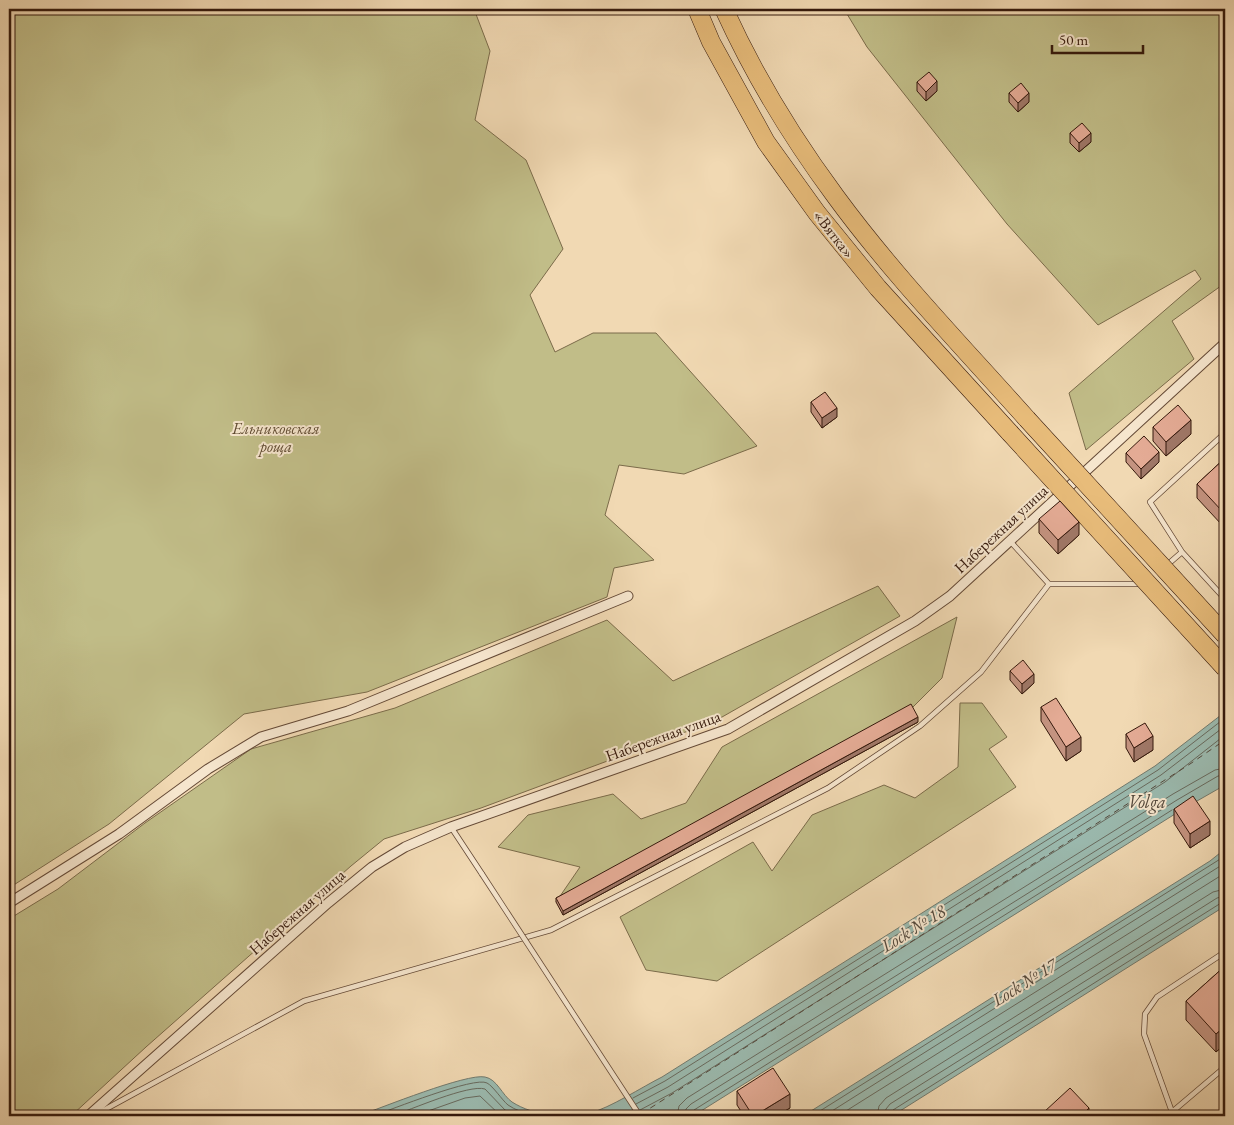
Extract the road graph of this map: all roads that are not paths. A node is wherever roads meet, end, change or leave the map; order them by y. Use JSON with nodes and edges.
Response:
{"nodes":[{"id":1,"x":696,"y":9,"type":"edge"},
{"id":2,"x":724,"y":9,"type":"edge"},
{"id":3,"x":1225,"y":342,"type":"edge"},
{"id":4,"x":1225,"y":433,"type":"edge"},
{"id":5,"x":1010,"y":541,"type":"junction"},
{"id":6,"x":1182,"y":552,"type":"junction"},
{"id":7,"x":1159,"y":571,"type":"dead end"},
{"id":8,"x":1152,"y":577,"type":"dead end"},
{"id":9,"x":1049,"y":584,"type":"junction"},
{"id":10,"x":628,"y":596,"type":"dead end"},
{"id":11,"x":1225,"y":599,"type":"edge"},
{"id":12,"x":1225,"y":635,"type":"edge"},
{"id":13,"x":1225,"y":668,"type":"edge"},
{"id":14,"x":451,"y":827,"type":"junction"},
{"id":15,"x":9,"y":903,"type":"edge"},
{"id":16,"x":1225,"y":952,"type":"edge"},
{"id":17,"x":1225,"y":1067,"type":"edge"},
{"id":18,"x":1170,"y":1114,"type":"edge"},
{"id":19,"x":88,"y":1116,"type":"edge"},
{"id":20,"x":92,"y":1116,"type":"edge"},
{"id":21,"x":640,"y":1116,"type":"edge"},
{"id":22,"x":1162,"y":1116,"type":"edge"}],
"edges":[{"from":1,"to":13,"type":"highway","name":"«Вятка»","bridge":true},
{"from":2,"to":12,"type":"highway","name":"«Вятка»","bridge":true},
{"from":3,"to":5,"type":"street","name":"Набережная улица"},
{"from":4,"to":6,"type":"lane"},
{"from":5,"to":9,"type":"lane"},
{"from":5,"to":14,"type":"street","name":"Набережная улица"},
{"from":6,"to":7,"type":"lane"},
{"from":6,"to":11,"type":"lane"},
{"from":8,"to":9,"type":"lane"},
{"from":9,"to":20,"type":"lane"},
{"from":10,"to":15,"type":"street"},
{"from":14,"to":19,"type":"street","name":"Набережная улица"},
{"from":14,"to":21,"type":"lane","bridge":true},
{"from":16,"to":18,"type":"lane"},
{"from":17,"to":18,"type":"lane"},
{"from":18,"to":22,"type":"lane"}]}
